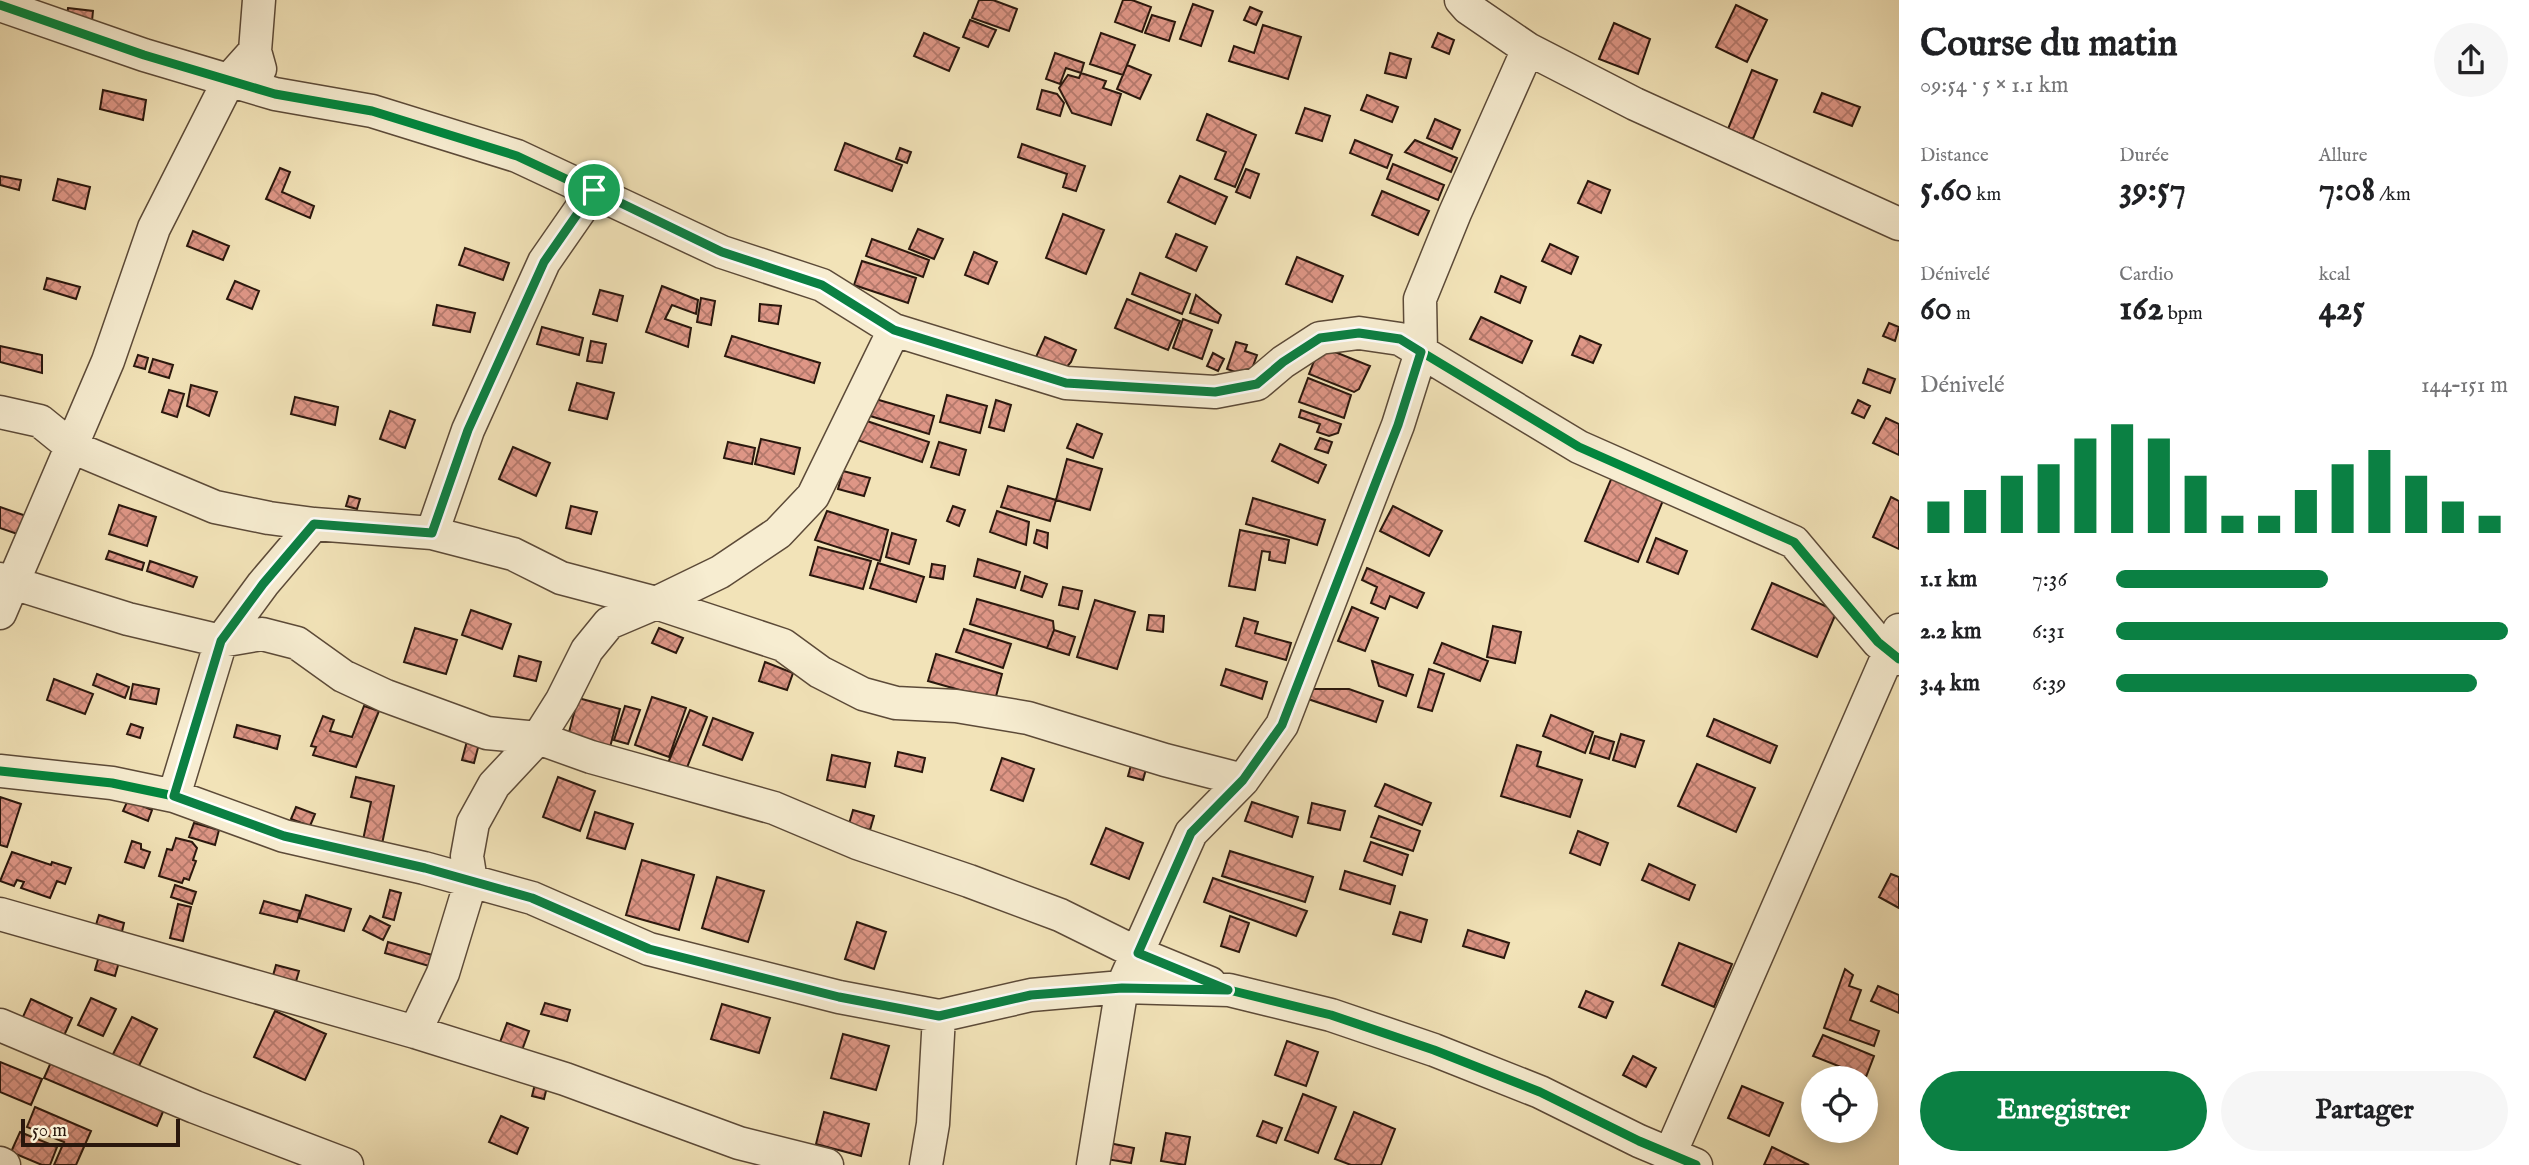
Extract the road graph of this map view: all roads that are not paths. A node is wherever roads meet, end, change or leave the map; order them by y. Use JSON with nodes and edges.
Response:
{"nodes":[{"id":1,"x":259,"y":0,"type":"edge"},
{"id":2,"x":1461,"y":0,"type":"edge"},
{"id":3,"x":0,"y":5,"type":"edge"},
{"id":4,"x":1528,"y":49,"type":"junction"},
{"id":5,"x":255,"y":51,"type":"junction"},
{"id":6,"x":229,"y":80,"type":"junction"},
{"id":7,"x":275,"y":94,"type":"junction"},
{"id":8,"x":594,"y":190,"type":"junction"},
{"id":9,"x":1899,"y":224,"type":"edge"},
{"id":10,"x":894,"y":330,"type":"junction"},
{"id":11,"x":1421,"y":352,"type":"junction"},
{"id":12,"x":0,"y":412,"type":"edge"},
{"id":13,"x":72,"y":447,"type":"junction"},
{"id":14,"x":314,"y":524,"type":"junction"},
{"id":15,"x":432,"y":533,"type":"junction"},
{"id":16,"x":6,"y":581,"type":"edge"},
{"id":17,"x":656,"y":603,"type":"junction"},
{"id":18,"x":0,"y":613,"type":"edge"},
{"id":19,"x":221,"y":641,"type":"junction"},
{"id":20,"x":1895,"y":646,"type":"edge"},
{"id":21,"x":538,"y":738,"type":"junction"},
{"id":22,"x":0,"y":771,"type":"edge"},
{"id":23,"x":1243,"y":780,"type":"junction"},
{"id":24,"x":174,"y":796,"type":"junction"},
{"id":25,"x":471,"y":881,"type":"junction"},
{"id":26,"x":0,"y":914,"type":"edge"},
{"id":27,"x":1138,"y":953,"type":"junction"},
{"id":28,"x":1122,"y":988,"type":"junction"},
{"id":29,"x":1228,"y":990,"type":"junction"},
{"id":30,"x":939,"y":1016,"type":"junction"},
{"id":31,"x":0,"y":1025,"type":"edge"},
{"id":32,"x":415,"y":1032,"type":"junction"},
{"id":33,"x":1683,"y":1159,"type":"edge"},
{"id":34,"x":347,"y":1165,"type":"edge"},
{"id":35,"x":827,"y":1165,"type":"edge"},
{"id":36,"x":926,"y":1165,"type":"edge"},
{"id":37,"x":1093,"y":1165,"type":"edge"}],
"edges":[{"from":1,"to":5,"type":"street"},
{"from":2,"to":4,"type":"street"},
{"from":3,"to":6,"type":"street"},
{"from":4,"to":9,"type":"street"},
{"from":4,"to":11,"type":"street"},
{"from":5,"to":6,"type":"street"},
{"from":5,"to":7,"type":"street"},
{"from":6,"to":7,"type":"street"},
{"from":6,"to":13,"type":"street"},
{"from":7,"to":8,"type":"street"},
{"from":8,"to":10,"type":"street"},
{"from":8,"to":15,"type":"street"},
{"from":10,"to":11,"type":"street"},
{"from":10,"to":17,"type":"street"},
{"from":11,"to":20,"type":"street"},
{"from":11,"to":23,"type":"street"},
{"from":12,"to":13,"type":"street"},
{"from":13,"to":14,"type":"street"},
{"from":13,"to":16,"type":"street"},
{"from":14,"to":15,"type":"street"},
{"from":14,"to":19,"type":"street"},
{"from":15,"to":17,"type":"street"},
{"from":16,"to":18,"type":"street"},
{"from":16,"to":19,"type":"street"},
{"from":17,"to":21,"type":"street"},
{"from":17,"to":23,"type":"street"},
{"from":19,"to":21,"type":"street"},
{"from":19,"to":24,"type":"street"},
{"from":20,"to":33,"type":"street"},
{"from":21,"to":25,"type":"street"},
{"from":21,"to":27,"type":"street"},
{"from":22,"to":24,"type":"street"},
{"from":23,"to":27,"type":"street"},
{"from":24,"to":25,"type":"street"},
{"from":25,"to":30,"type":"street"},
{"from":25,"to":32,"type":"street"},
{"from":26,"to":32,"type":"street"},
{"from":27,"to":28,"type":"street"},
{"from":27,"to":29,"type":"street"},
{"from":28,"to":29,"type":"street"},
{"from":28,"to":30,"type":"street"},
{"from":28,"to":37,"type":"street"},
{"from":29,"to":33,"type":"street"},
{"from":30,"to":36,"type":"street"},
{"from":31,"to":34,"type":"street"},
{"from":32,"to":35,"type":"street"}]}
